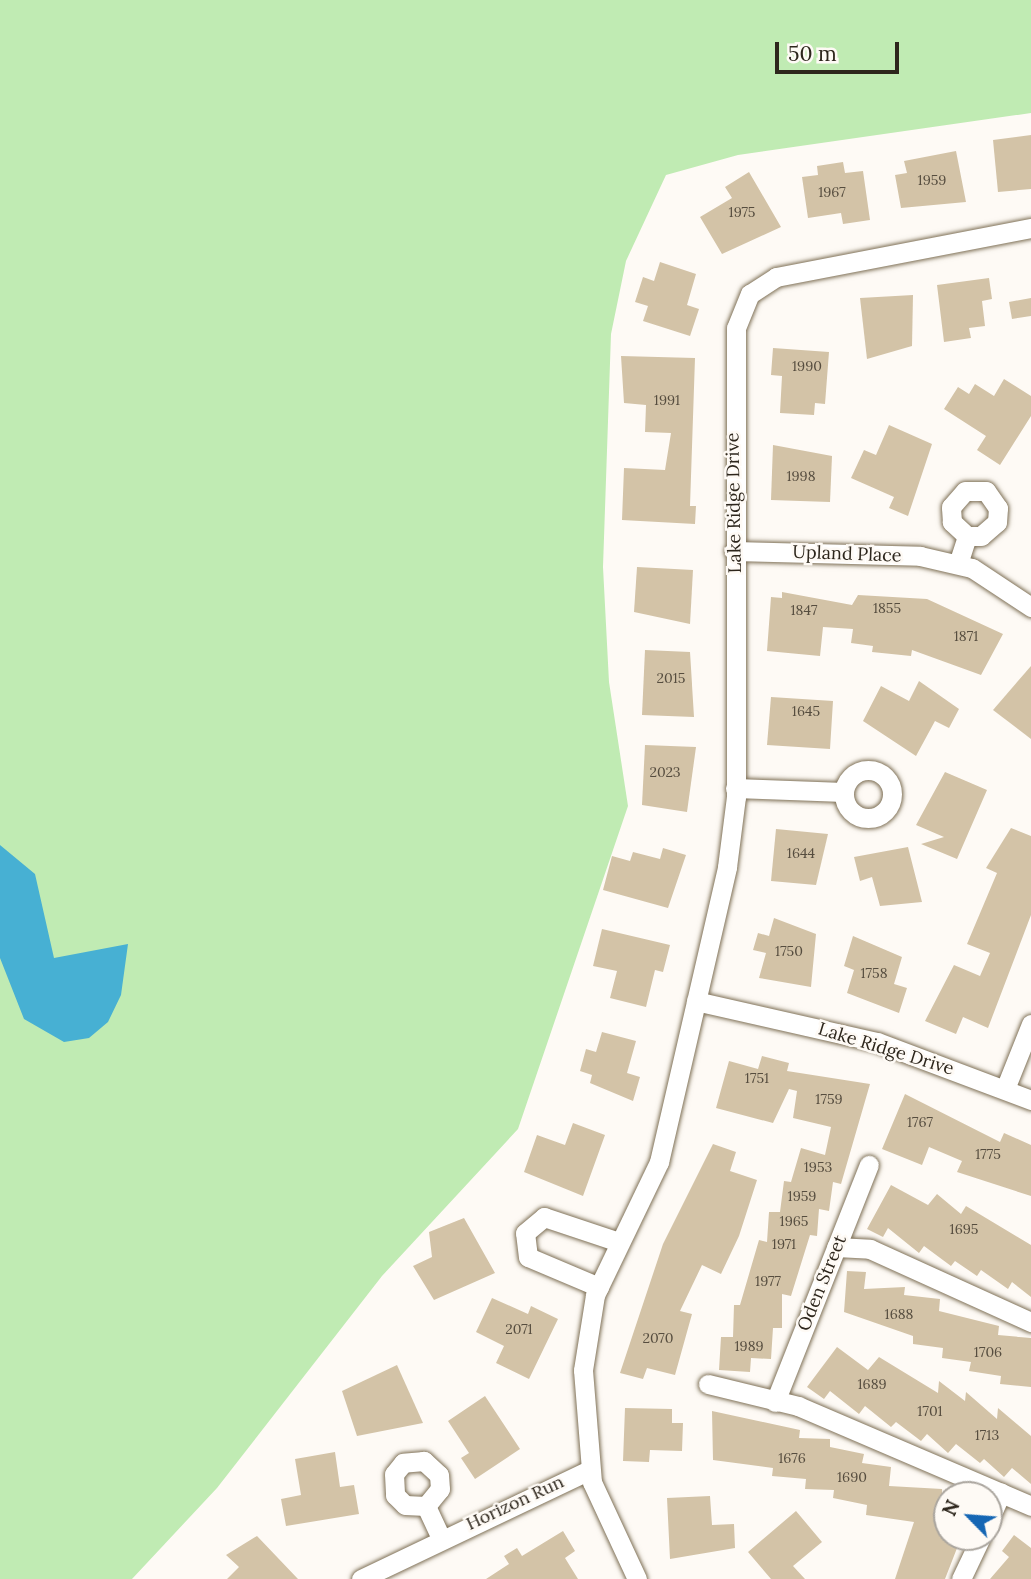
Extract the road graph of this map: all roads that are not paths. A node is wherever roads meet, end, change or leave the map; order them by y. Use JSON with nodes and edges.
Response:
{"nodes":[{"id":1,"x":1031,"y":228,"type":"edge"},
{"id":2,"x":967,"y":536,"type":"dead end"},
{"id":3,"x":734,"y":551,"type":"junction"},
{"id":4,"x":958,"y":564,"type":"junction"},
{"id":5,"x":1031,"y":607,"type":"edge"},
{"id":6,"x":736,"y":788,"type":"junction"},
{"id":7,"x":844,"y":792,"type":"dead end"},
{"id":8,"x":696,"y":1001,"type":"junction"},
{"id":9,"x":1031,"y":1024,"type":"edge"},
{"id":10,"x":1005,"y":1089,"type":"junction"},
{"id":11,"x":1031,"y":1100,"type":"edge"},
{"id":12,"x":869,"y":1165,"type":"dead end"},
{"id":13,"x":619,"y":1242,"type":"junction"},
{"id":14,"x":836,"y":1247,"type":"junction"},
{"id":15,"x":599,"y":1287,"type":"junction"},
{"id":16,"x":1031,"y":1322,"type":"edge"},
{"id":17,"x":708,"y":1384,"type":"dead end"},
{"id":18,"x":775,"y":1402,"type":"junction"},
{"id":19,"x":590,"y":1470,"type":"junction"},
{"id":20,"x":971,"y":1481,"type":"edge"},
{"id":21,"x":1003,"y":1494,"type":"edge"},
{"id":22,"x":426,"y":1506,"type":"dead end"},
{"id":23,"x":1031,"y":1506,"type":"edge"},
{"id":24,"x":441,"y":1538,"type":"junction"},
{"id":25,"x":974,"y":1551,"type":"edge"},
{"id":26,"x":361,"y":1579,"type":"edge"},
{"id":27,"x":637,"y":1579,"type":"edge"},
{"id":28,"x":961,"y":1579,"type":"edge"}],
"edges":[{"from":1,"to":3,"type":"street","name":"Lake Ridge Drive"},
{"from":2,"to":4,"type":"street"},
{"from":3,"to":4,"type":"street","name":"Upland Place"},
{"from":3,"to":6,"type":"street","name":"Lake Ridge Drive"},
{"from":4,"to":5,"type":"street","name":"Upland Place"},
{"from":6,"to":7,"type":"street"},
{"from":6,"to":8,"type":"street","name":"Lake Ridge Drive"},
{"from":8,"to":10,"type":"street","name":"Lake Ridge Drive"},
{"from":8,"to":13,"type":"street","name":"Lake Ridge Drive"},
{"from":9,"to":10,"type":"street"},
{"from":10,"to":11,"type":"street","name":"Lake Ridge Drive"},
{"from":12,"to":14,"type":"street","name":"Oden Street"},
{"from":13,"to":15,"type":"street","name":"Lake Ridge Drive"},
{"from":13,"to":15,"type":"street"},
{"from":14,"to":16,"type":"street"},
{"from":14,"to":18,"type":"street","name":"Oden Street"},
{"from":15,"to":19,"type":"street","name":"Lake Ridge Drive"},
{"from":17,"to":18,"type":"street"},
{"from":18,"to":20,"type":"street"},
{"from":19,"to":24,"type":"street","name":"Horizon Run"},
{"from":19,"to":27,"type":"street","name":"Lake Ridge Drive"},
{"from":21,"to":23,"type":"street"},
{"from":22,"to":24,"type":"street"},
{"from":24,"to":26,"type":"street","name":"Horizon Run"},
{"from":25,"to":28,"type":"street"}]}
